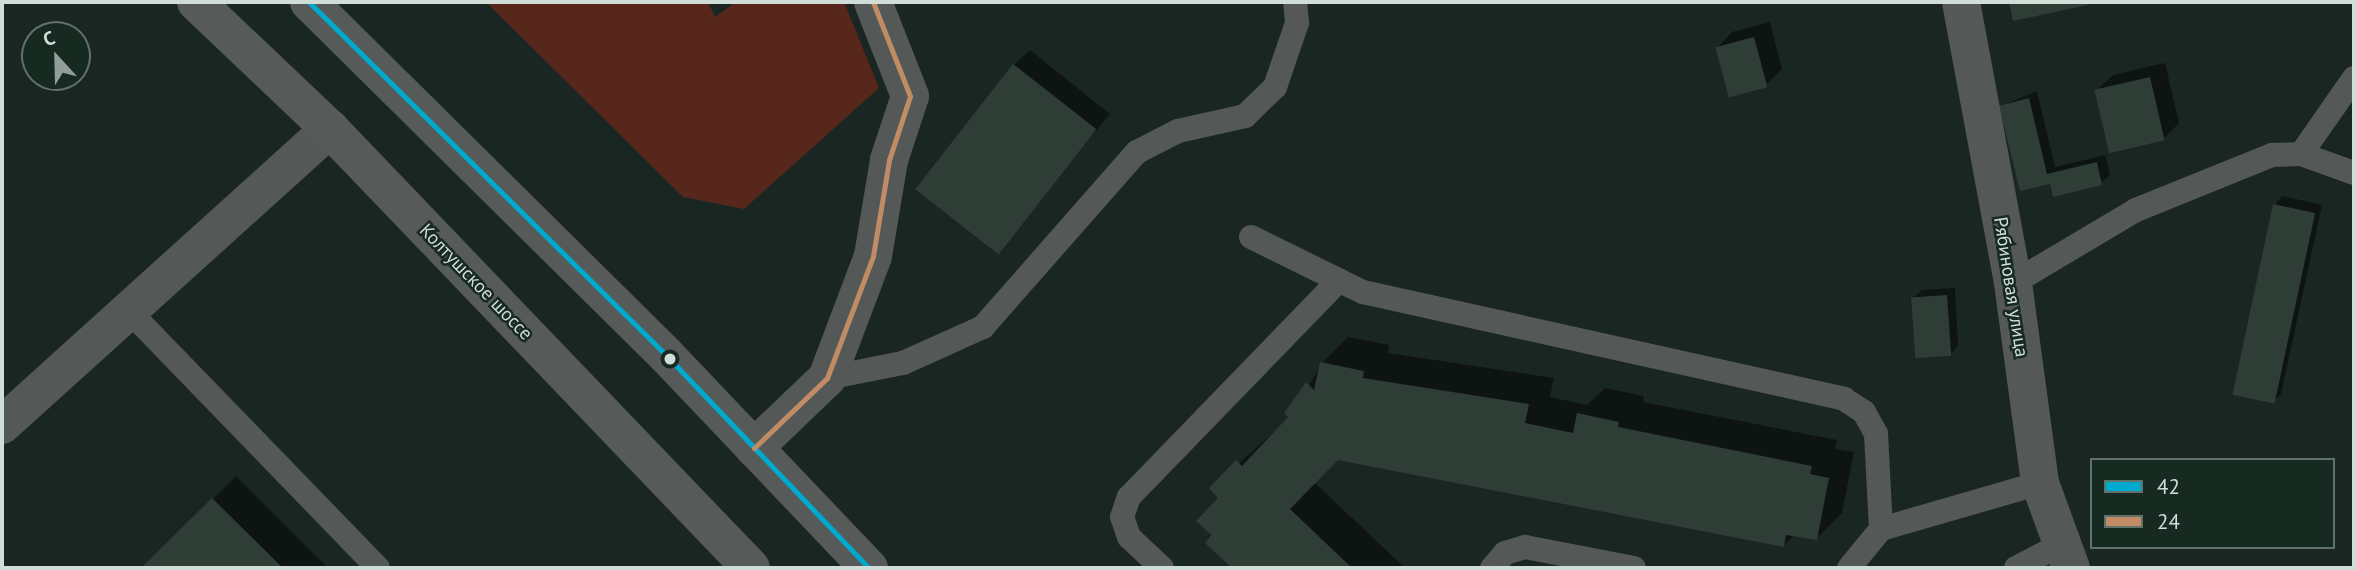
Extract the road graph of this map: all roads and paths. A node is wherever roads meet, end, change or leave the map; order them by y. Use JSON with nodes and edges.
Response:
{"nodes":[{"id":1,"x":196,"y":2,"type":"edge"},
{"id":2,"x":309,"y":2,"type":"edge"},
{"id":3,"x":873,"y":2,"type":"edge"},
{"id":4,"x":1295,"y":2,"type":"edge"},
{"id":5,"x":1961,"y":2,"type":"edge"},
{"id":6,"x":2354,"y":78,"type":"edge"},
{"id":7,"x":330,"y":129,"type":"junction"},
{"id":8,"x":2301,"y":154,"type":"junction"},
{"id":9,"x":2354,"y":173,"type":"edge"},
{"id":10,"x":1251,"y":237,"type":"dead end"},
{"id":11,"x":1339,"y":280,"type":"junction"},
{"id":12,"x":2013,"y":283,"type":"junction"},
{"id":13,"x":128,"y":310,"type":"junction"},
{"id":14,"x":827,"y":378,"type":"junction"},
{"id":15,"x":2,"y":425,"type":"edge"},
{"id":16,"x":754,"y":448,"type":"junction"},
{"id":17,"x":2040,"y":483,"type":"junction"},
{"id":18,"x":1881,"y":529,"type":"junction"},
{"id":19,"x":2066,"y":556,"type":"edge"},
{"id":20,"x":378,"y":568,"type":"edge"},
{"id":21,"x":751,"y":568,"type":"edge"},
{"id":22,"x":869,"y":568,"type":"edge"},
{"id":23,"x":1161,"y":568,"type":"edge"},
{"id":24,"x":1492,"y":568,"type":"edge"},
{"id":25,"x":1634,"y":568,"type":"edge"},
{"id":26,"x":1849,"y":568,"type":"edge"},
{"id":27,"x":2015,"y":568,"type":"edge"}],
"edges":[{"from":1,"to":7,"type":"main road","name":"Колтушское шоссе"},
{"from":2,"to":16,"type":"main road"},
{"from":3,"to":14,"type":"street"},
{"from":4,"to":14,"type":"lane"},
{"from":5,"to":12,"type":"street","name":"Рябиновая улица"},
{"from":6,"to":8,"type":"lane"},
{"from":7,"to":13,"type":"street"},
{"from":7,"to":21,"type":"main road","name":"Колтушское шоссе"},
{"from":8,"to":9,"type":"lane"},
{"from":8,"to":12,"type":"lane"},
{"from":10,"to":11,"type":"lane"},
{"from":11,"to":18,"type":"lane"},
{"from":11,"to":23,"type":"lane"},
{"from":12,"to":17,"type":"street","name":"Рябиновая улица"},
{"from":13,"to":15,"type":"street"},
{"from":13,"to":20,"type":"lane"},
{"from":14,"to":16,"type":"street"},
{"from":16,"to":22,"type":"main road"},
{"from":17,"to":18,"type":"lane"},
{"from":17,"to":19,"type":"street","name":"Рябиновая улица"},
{"from":18,"to":26,"type":"lane"},
{"from":19,"to":27,"type":"lane"},
{"from":24,"to":25,"type":"lane"}]}
